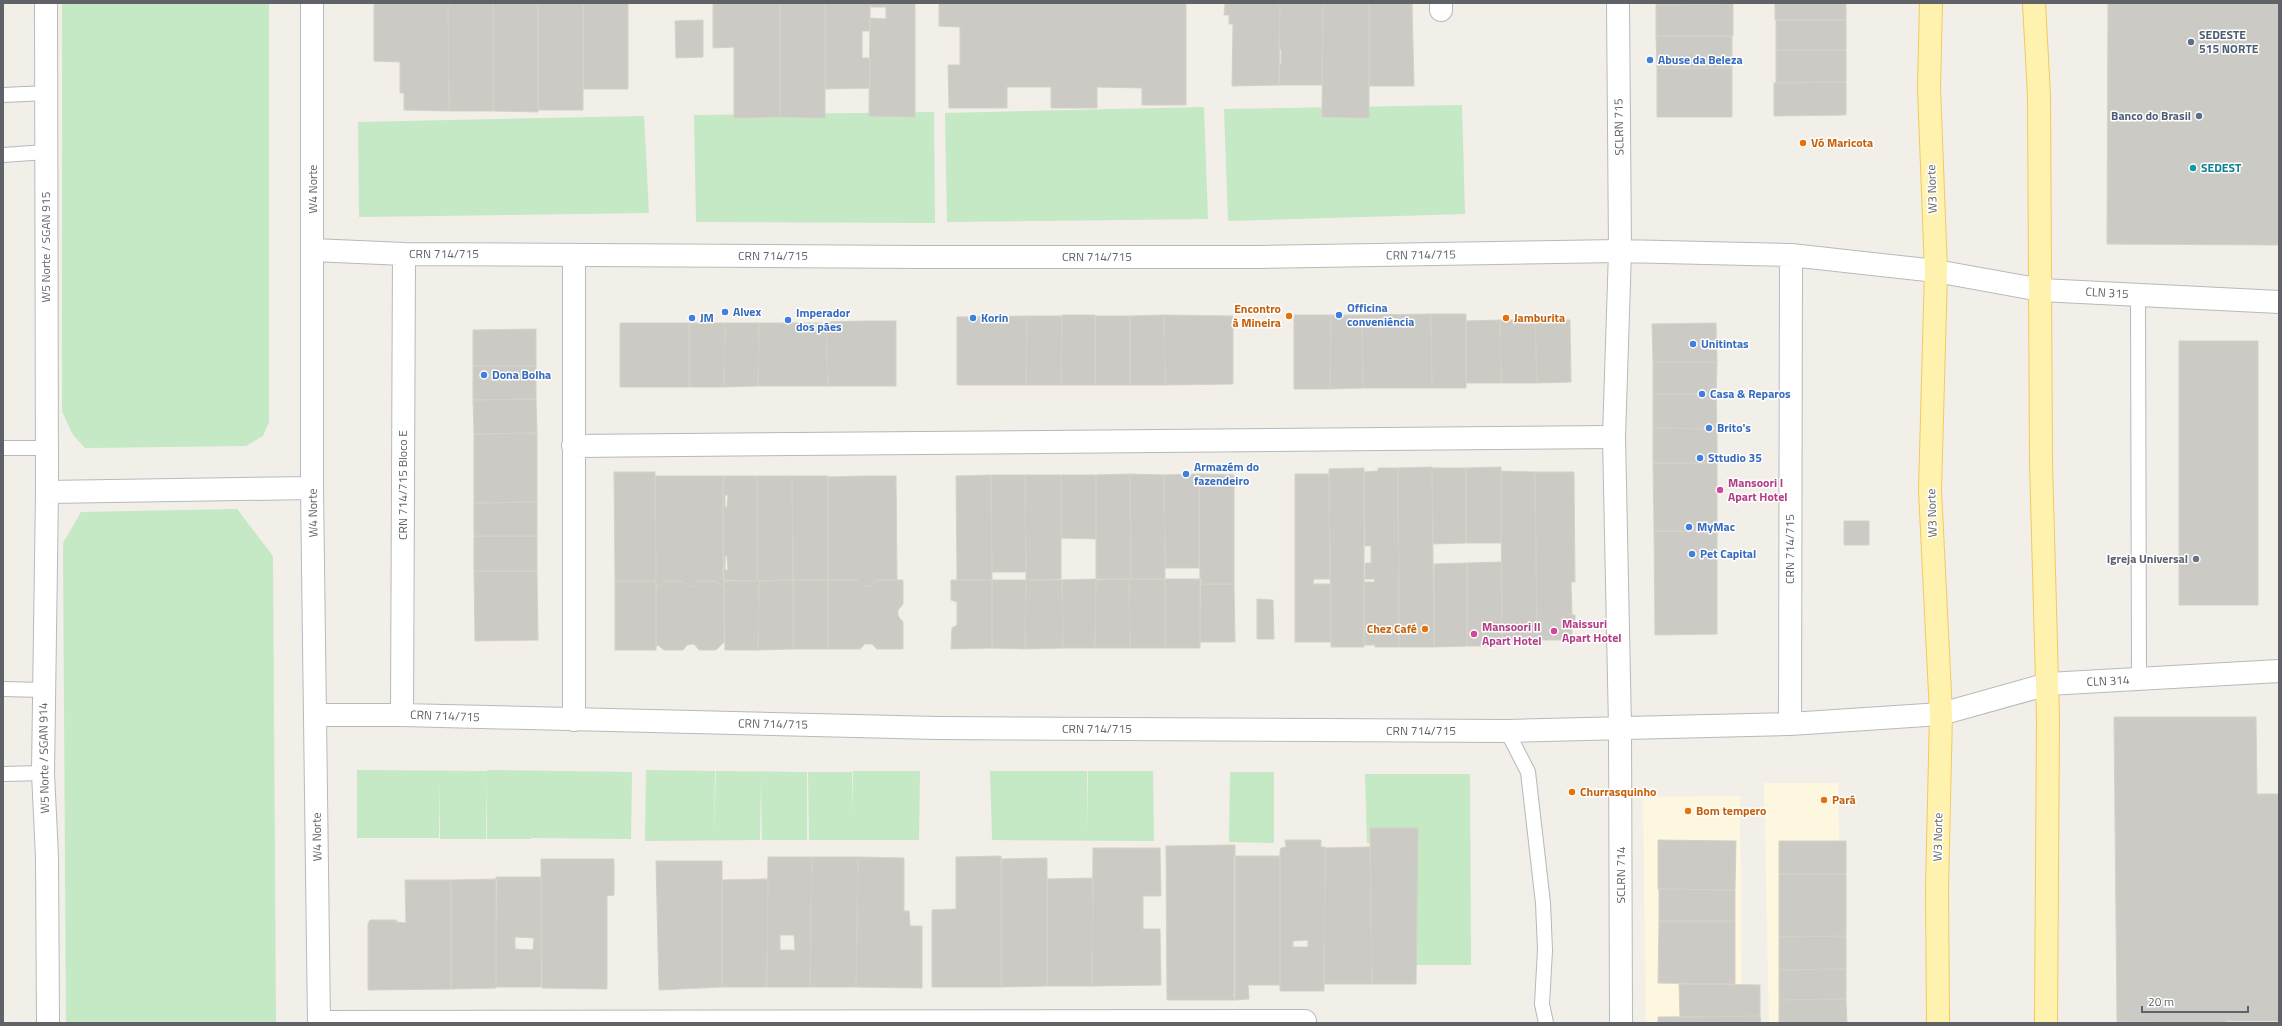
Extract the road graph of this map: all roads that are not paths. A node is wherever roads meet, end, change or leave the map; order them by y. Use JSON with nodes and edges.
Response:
{"nodes":[{"id":1,"x":46,"y":3,"type":"edge"},
{"id":2,"x":312,"y":3,"type":"edge"},
{"id":3,"x":1618,"y":3,"type":"edge"},
{"id":4,"x":1932,"y":3,"type":"edge"},
{"id":5,"x":2020,"y":3,"type":"edge"},
{"id":6,"x":2034,"y":3,"type":"edge"},
{"id":7,"x":47,"y":93,"type":"junction"},
{"id":8,"x":3,"y":95,"type":"edge"},
{"id":9,"x":2038,"y":96,"type":"junction"},
{"id":10,"x":46,"y":152,"type":"junction"},
{"id":11,"x":3,"y":155,"type":"edge"},
{"id":12,"x":313,"y":250,"type":"junction"},
{"id":13,"x":1620,"y":251,"type":"junction"},
{"id":14,"x":404,"y":254,"type":"junction"},
{"id":15,"x":574,"y":255,"type":"junction"},
{"id":16,"x":1791,"y":255,"type":"junction"},
{"id":17,"x":1936,"y":271,"type":"junction"},
{"id":18,"x":2041,"y":290,"type":"junction"},
{"id":19,"x":2138,"y":295,"type":"junction"},
{"id":20,"x":2279,"y":302,"type":"edge"},
{"id":21,"x":1614,"y":438,"type":"junction"},
{"id":22,"x":573,"y":446,"type":"junction"},
{"id":23,"x":3,"y":448,"type":"edge"},
{"id":24,"x":47,"y":448,"type":"junction"},
{"id":25,"x":312,"y":488,"type":"junction"},
{"id":26,"x":47,"y":492,"type":"junction"},
{"id":27,"x":2279,"y":671,"type":"edge"},
{"id":28,"x":2139,"y":679,"type":"junction"},
{"id":29,"x":2048,"y":684,"type":"junction"},
{"id":30,"x":3,"y":689,"type":"edge"},
{"id":31,"x":43,"y":690,"type":"junction"},
{"id":32,"x":1941,"y":714,"type":"junction"},
{"id":33,"x":316,"y":715,"type":"junction"},
{"id":34,"x":402,"y":715,"type":"junction"},
{"id":35,"x":574,"y":720,"type":"junction"},
{"id":36,"x":1790,"y":724,"type":"junction"},
{"id":37,"x":1620,"y":727,"type":"junction"},
{"id":38,"x":1507,"y":731,"type":"junction"},
{"id":39,"x":43,"y":773,"type":"junction"},
{"id":40,"x":3,"y":774,"type":"edge"},
{"id":41,"x":1938,"y":967,"type":"junction"},
{"id":42,"x":1305,"y":1021,"type":"dead end"},
{"id":43,"x":48,"y":1023,"type":"edge"},
{"id":44,"x":319,"y":1023,"type":"edge"},
{"id":45,"x":1546,"y":1023,"type":"edge"},
{"id":46,"x":1621,"y":1023,"type":"edge"},
{"id":47,"x":1938,"y":1023,"type":"edge"},
{"id":48,"x":1954,"y":1023,"type":"edge"},
{"id":49,"x":2046,"y":1023,"type":"edge"}],
"edges":[{"from":1,"to":7,"type":"street","name":"W5 Norte / SGAN 915"},
{"from":2,"to":12,"type":"street","name":"W4 Norte"},
{"from":3,"to":13,"type":"street","name":"SCLRN 715"},
{"from":4,"to":17,"type":"main road","name":"W3 Norte"},
{"from":5,"to":9,"type":"main road"},
{"from":6,"to":9,"type":"main road"},
{"from":7,"to":8,"type":"lane"},
{"from":7,"to":10,"type":"street","name":"W5 Norte / SGAN 915"},
{"from":9,"to":18,"type":"main road"},
{"from":10,"to":11,"type":"lane"},
{"from":10,"to":24,"type":"street","name":"W5 Norte / SGAN 915"},
{"from":12,"to":14,"type":"street","name":"CRN 714/715"},
{"from":12,"to":25,"type":"street","name":"W4 Norte"},
{"from":13,"to":15,"type":"street","name":"CRN 714/715"},
{"from":13,"to":16,"type":"street","name":"CRN 714/715"},
{"from":13,"to":21,"type":"street"},
{"from":14,"to":15,"type":"street","name":"CRN 714/715"},
{"from":14,"to":34,"type":"street","name":"CRN 714/715 Bloco E"},
{"from":15,"to":22,"type":"street"},
{"from":16,"to":17,"type":"street","name":"CRN 714/715"},
{"from":16,"to":36,"type":"street","name":"CRN 714/715"},
{"from":17,"to":18,"type":"street","name":"CLN 315"},
{"from":17,"to":32,"type":"main road","name":"W3 Norte"},
{"from":18,"to":19,"type":"street","name":"CLN 315"},
{"from":18,"to":29,"type":"main road"},
{"from":19,"to":20,"type":"street","name":"CLN 315"},
{"from":19,"to":28,"type":"lane"},
{"from":21,"to":22,"type":"street"},
{"from":21,"to":37,"type":"street"},
{"from":22,"to":35,"type":"street"},
{"from":23,"to":24,"type":"lane"},
{"from":24,"to":26,"type":"street","name":"W5 Norte / SGAN 915"},
{"from":25,"to":26,"type":"street"},
{"from":25,"to":33,"type":"street","name":"W4 Norte"},
{"from":26,"to":31,"type":"street","name":"W5 Norte / SGAN 914"},
{"from":27,"to":28,"type":"street","name":"CLN 314"},
{"from":28,"to":29,"type":"street","name":"CLN 314"},
{"from":29,"to":32,"type":"street","name":"CLN 314"},
{"from":29,"to":49,"type":"main road"},
{"from":30,"to":31,"type":"lane"},
{"from":31,"to":39,"type":"street","name":"W5 Norte / SGAN 914"},
{"from":32,"to":36,"type":"street","name":"CRN 714/715"},
{"from":32,"to":41,"type":"main road","name":"W3 Norte"},
{"from":33,"to":34,"type":"street","name":"CRN 714/715"},
{"from":33,"to":44,"type":"street","name":"W4 Norte"},
{"from":34,"to":35,"type":"street","name":"CRN 714/715"},
{"from":35,"to":38,"type":"street","name":"CRN 714/715"},
{"from":36,"to":37,"type":"street","name":"CRN 714/715"},
{"from":37,"to":38,"type":"street","name":"CRN 714/715"},
{"from":37,"to":46,"type":"street","name":"SCLRN 714"},
{"from":38,"to":45,"type":"lane"},
{"from":39,"to":40,"type":"lane"},
{"from":39,"to":43,"type":"street","name":"W5 Norte / SGAN 914"},
{"from":41,"to":47,"type":"main road","name":"W3 Norte"},
{"from":41,"to":48,"type":"main road"},
{"from":42,"to":44,"type":"street"}]}
